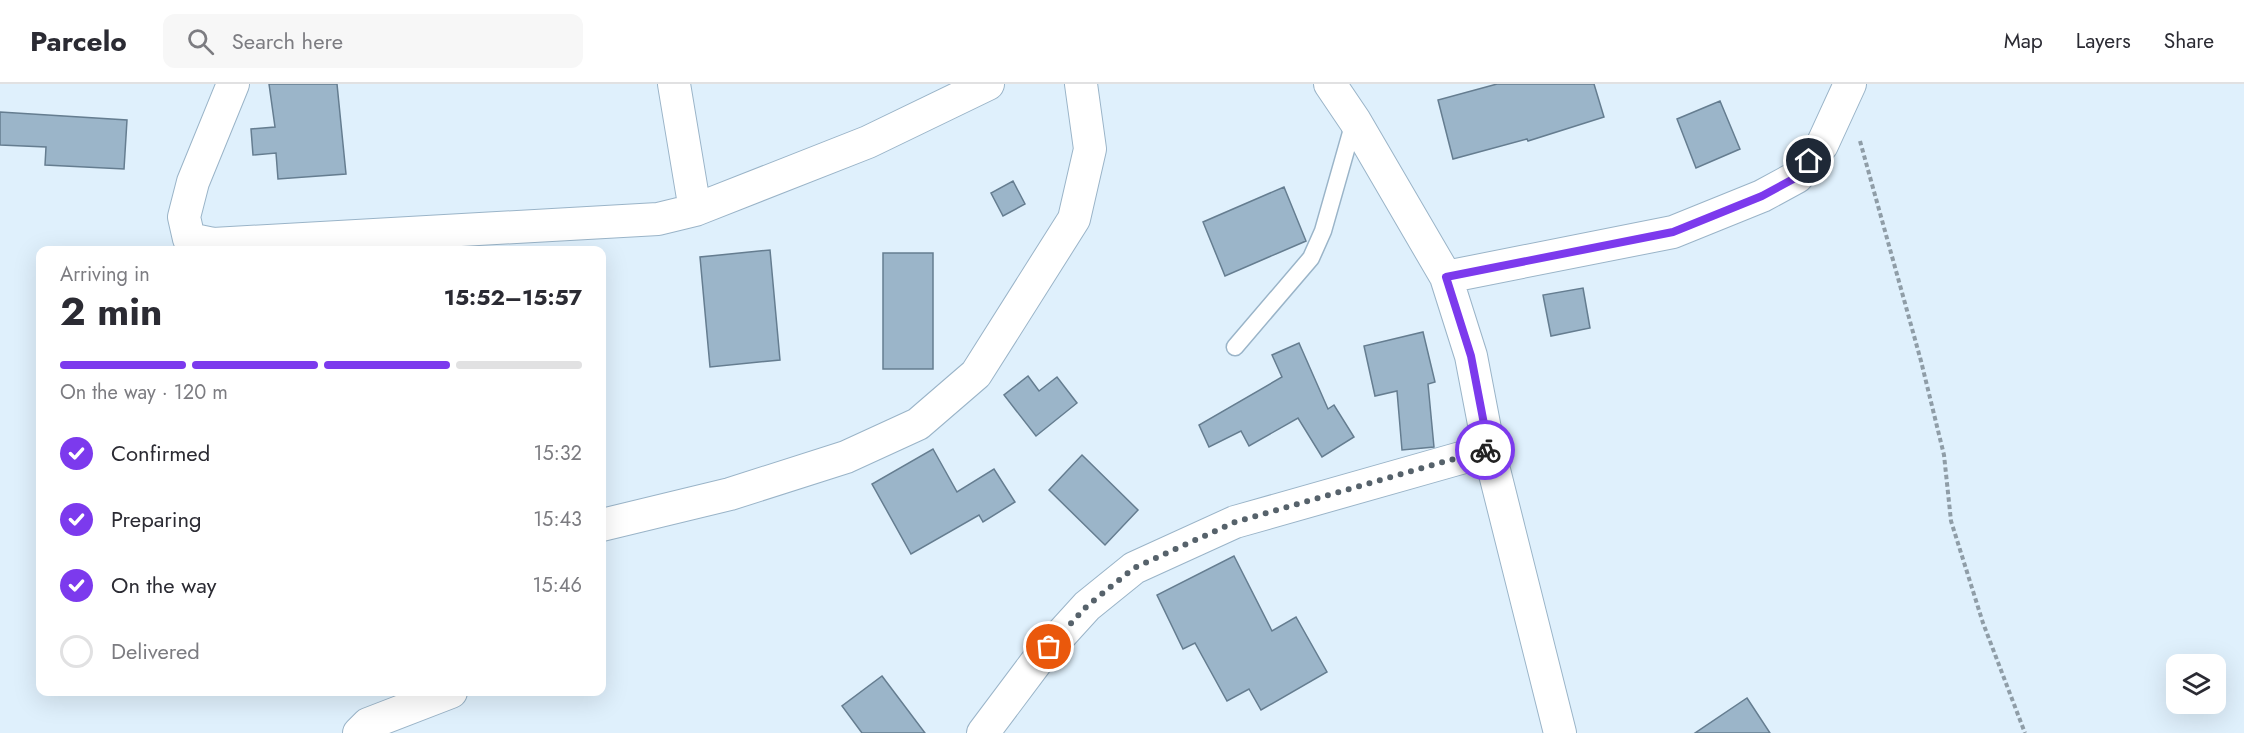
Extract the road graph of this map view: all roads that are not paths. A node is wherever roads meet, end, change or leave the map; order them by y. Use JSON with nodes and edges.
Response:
{"nodes":[{"id":1,"x":233,"y":84,"type":"edge"},
{"id":2,"x":674,"y":84,"type":"edge"},
{"id":3,"x":987,"y":84,"type":"edge"},
{"id":4,"x":1081,"y":84,"type":"edge"},
{"id":5,"x":1330,"y":84,"type":"edge"},
{"id":6,"x":1849,"y":89,"type":"edge"},
{"id":7,"x":1355,"y":121,"type":"junction"},
{"id":8,"x":695,"y":210,"type":"junction"},
{"id":9,"x":1446,"y":277,"type":"junction"},
{"id":10,"x":1235,"y":347,"type":"dead end"},
{"id":11,"x":1489,"y":450,"type":"junction"},
{"id":12,"x":606,"y":524,"type":"edge"},
{"id":13,"x":441,"y":696,"type":"edge"},
{"id":14,"x":359,"y":733,"type":"edge"},
{"id":15,"x":983,"y":733,"type":"edge"},
{"id":16,"x":1560,"y":733,"type":"edge"}],
"edges":[{"from":1,"to":8,"type":"street"},
{"from":2,"to":8,"type":"street"},
{"from":3,"to":8,"type":"street"},
{"from":4,"to":12,"type":"street"},
{"from":5,"to":7,"type":"street"},
{"from":6,"to":9,"type":"street"},
{"from":7,"to":9,"type":"street"},
{"from":7,"to":10,"type":"lane"},
{"from":9,"to":11,"type":"street"},
{"from":11,"to":15,"type":"street"},
{"from":11,"to":16,"type":"street"},
{"from":13,"to":14,"type":"street"}]}
